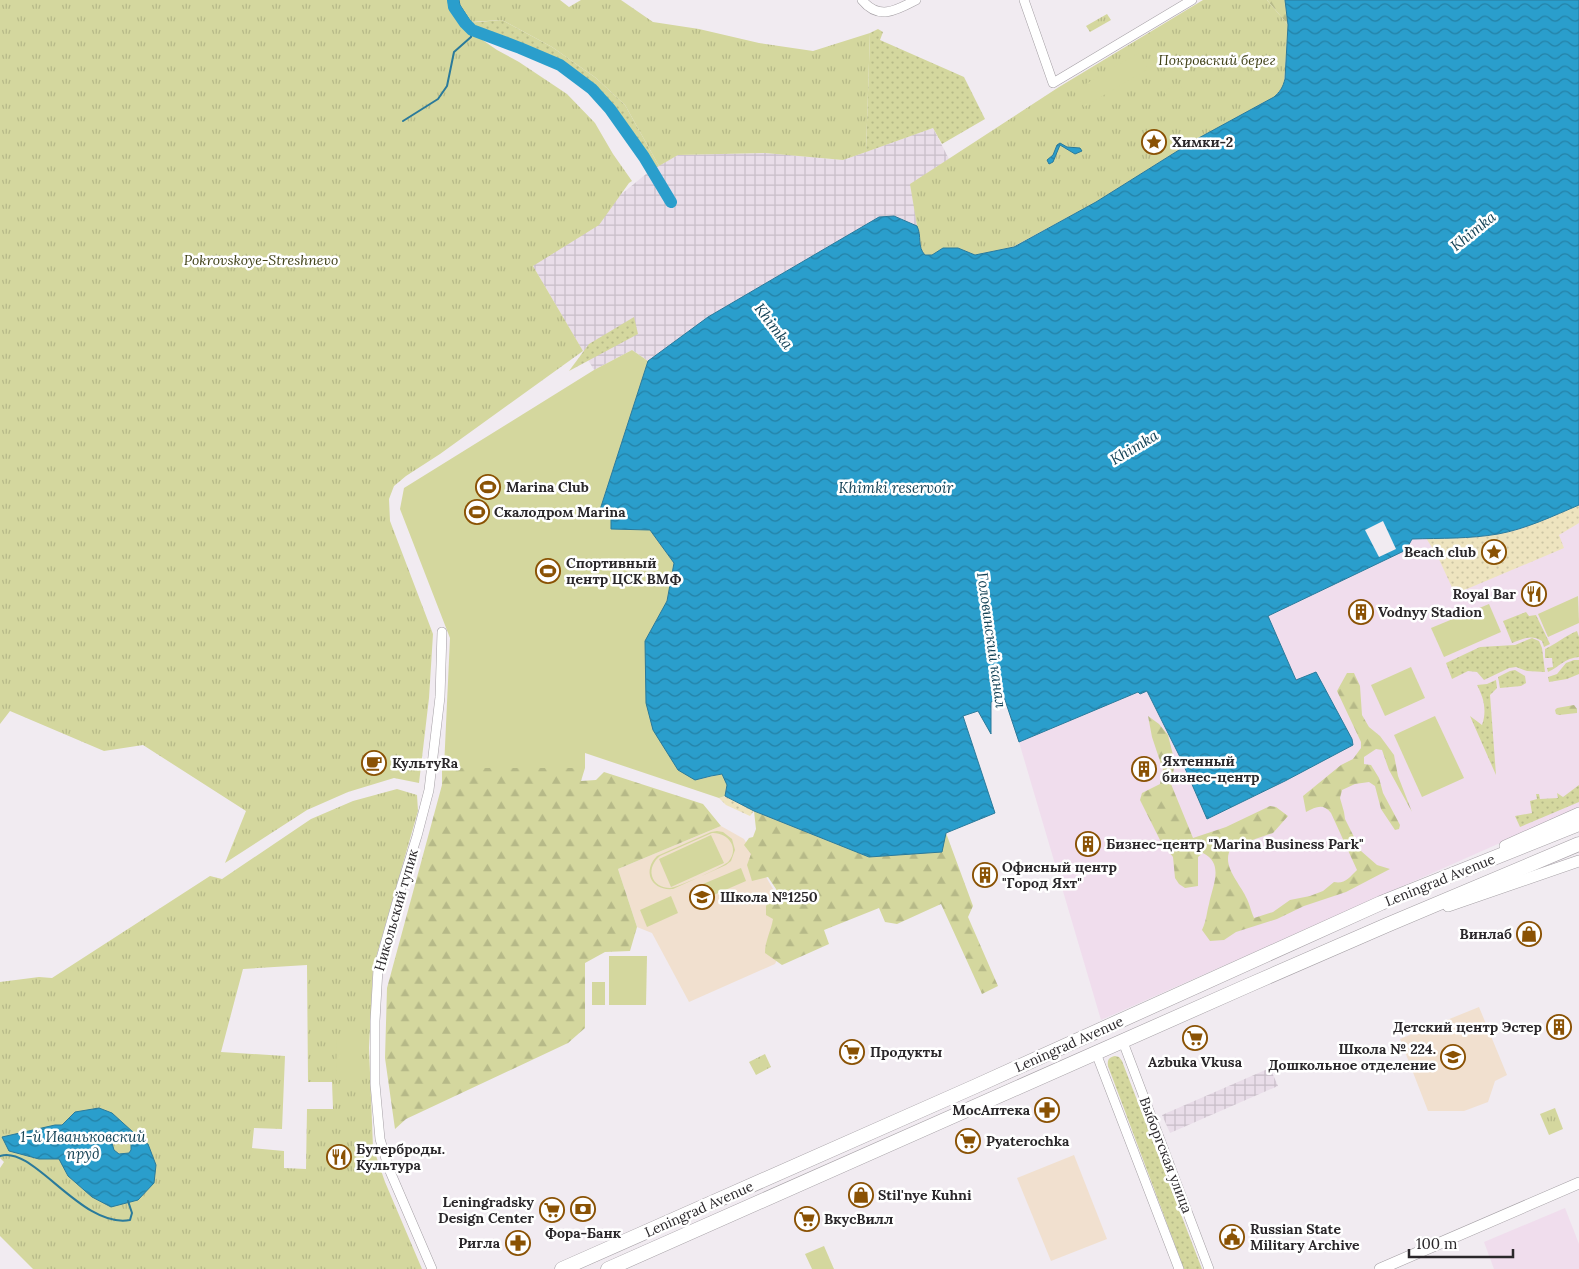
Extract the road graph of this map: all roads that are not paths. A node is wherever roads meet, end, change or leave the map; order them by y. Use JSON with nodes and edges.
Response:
{"nodes":[{"id":1,"x":862,"y":0,"type":"edge"},
{"id":2,"x":916,"y":0,"type":"edge"},
{"id":3,"x":1024,"y":0,"type":"edge"},
{"id":4,"x":1192,"y":0,"type":"edge"},
{"id":5,"x":442,"y":632,"type":"dead end"},
{"id":6,"x":1579,"y":813,"type":"edge"},
{"id":7,"x":1579,"y":824,"type":"edge"},
{"id":8,"x":1579,"y":844,"type":"edge"},
{"id":9,"x":1579,"y":861,"type":"edge"},
{"id":10,"x":1381,"y":903,"type":"junction"},
{"id":11,"x":1387,"y":924,"type":"junction"},
{"id":12,"x":1122,"y":1042,"type":"junction"},
{"id":13,"x":1096,"y":1054,"type":"junction"},
{"id":14,"x":1579,"y":1184,"type":"edge"},
{"id":15,"x":432,"y":1269,"type":"edge"},
{"id":16,"x":562,"y":1269,"type":"edge"},
{"id":17,"x":608,"y":1269,"type":"edge"},
{"id":18,"x":1178,"y":1269,"type":"edge"},
{"id":19,"x":1209,"y":1269,"type":"edge"},
{"id":20,"x":1380,"y":1269,"type":"edge"}],
"edges":[{"from":1,"to":2,"type":"street"},
{"from":3,"to":4,"type":"street"},
{"from":5,"to":15,"type":"street","name":"Никольский тупик"},
{"from":6,"to":10,"type":"main road"},
{"from":7,"to":10,"type":"main road","name":"Leningrad Avenue"},
{"from":8,"to":11,"type":"main road","name":"Leningrad Avenue"},
{"from":9,"to":11,"type":"main road"},
{"from":10,"to":16,"type":"main road","name":"Leningrad Avenue"},
{"from":11,"to":12,"type":"main road","name":"Leningrad Avenue"},
{"from":12,"to":13,"type":"main road","name":"Leningrad Avenue"},
{"from":12,"to":19,"type":"street","name":"Выборгская улица"},
{"from":13,"to":17,"type":"main road","name":"Leningrad Avenue"},
{"from":13,"to":18,"type":"street","name":"Выборгская улица"},
{"from":14,"to":20,"type":"main road"}]}
